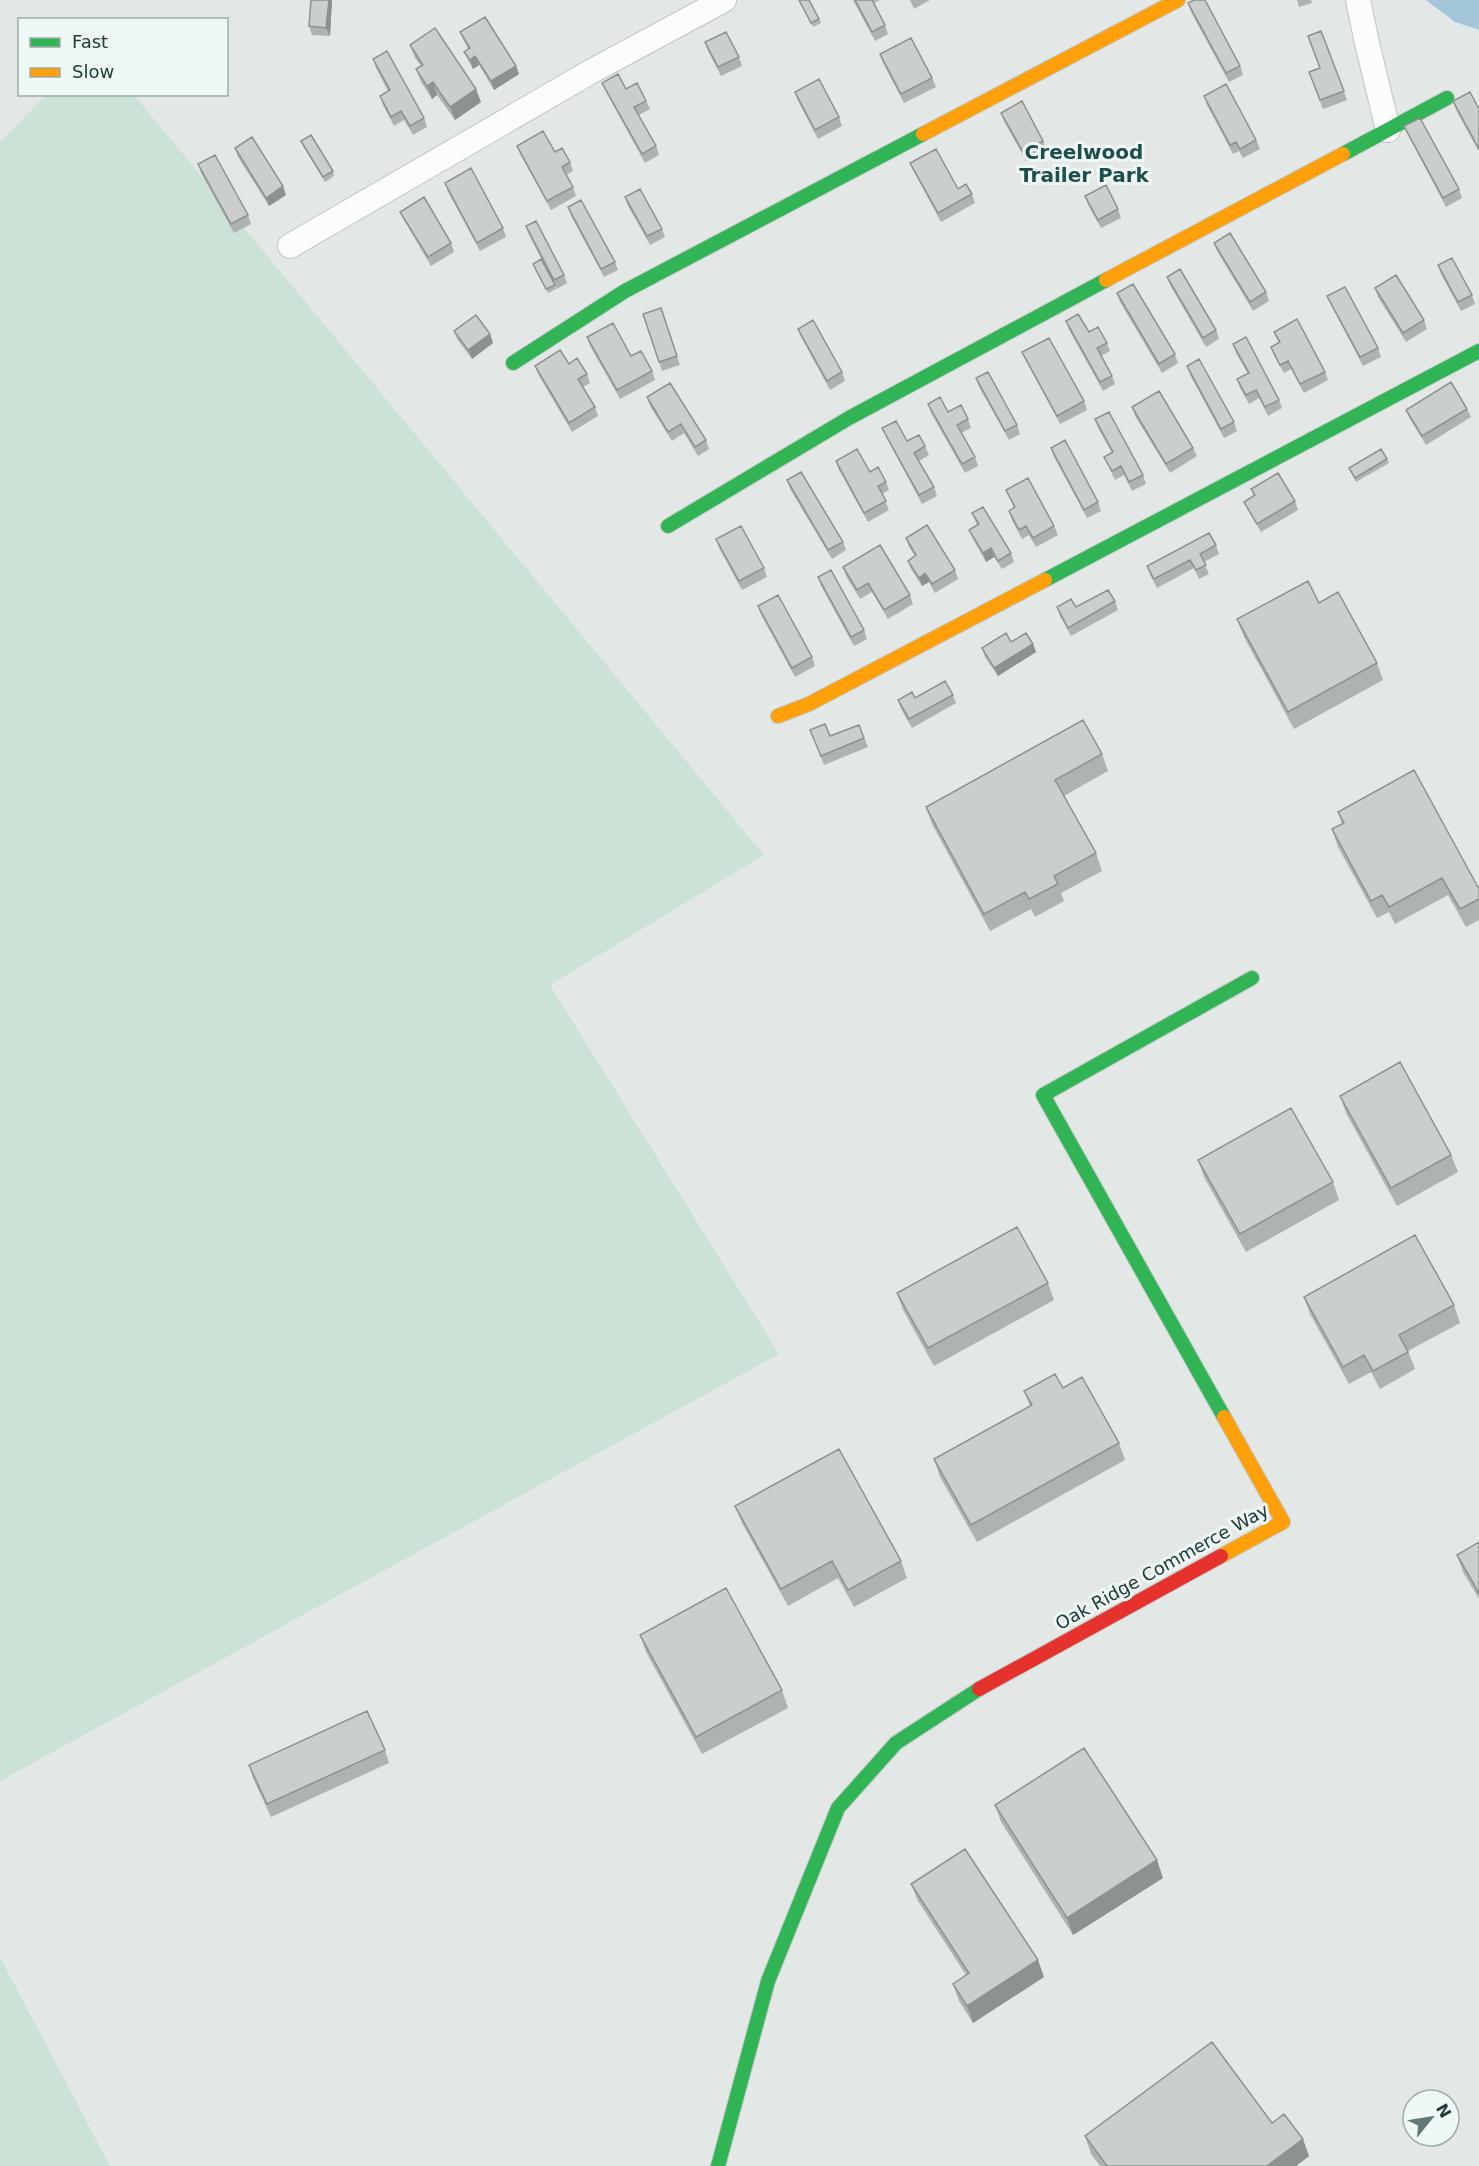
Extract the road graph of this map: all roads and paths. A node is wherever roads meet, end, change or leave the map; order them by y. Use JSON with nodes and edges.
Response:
{"nodes":[{"id":1,"x":724,"y":0,"type":"edge"},
{"id":2,"x":1178,"y":0,"type":"edge"},
{"id":3,"x":1358,"y":0,"type":"edge"},
{"id":4,"x":1447,"y":98,"type":"dead end"},
{"id":5,"x":1388,"y":130,"type":"junction"},
{"id":6,"x":290,"y":246,"type":"dead end"},
{"id":7,"x":1479,"y":351,"type":"edge"},
{"id":8,"x":513,"y":363,"type":"dead end"},
{"id":9,"x":668,"y":526,"type":"dead end"},
{"id":10,"x":778,"y":716,"type":"dead end"},
{"id":11,"x":1251,"y":978,"type":"dead end"},
{"id":12,"x":718,"y":2166,"type":"edge"}],
"edges":[{"from":1,"to":6,"type":"street"},
{"from":2,"to":8,"type":"street"},
{"from":3,"to":5,"type":"street"},
{"from":4,"to":5,"type":"street"},
{"from":5,"to":9,"type":"street"},
{"from":7,"to":10,"type":"street"},
{"from":11,"to":12,"type":"street","name":"Oak Ridge Commerce Way"}]}
